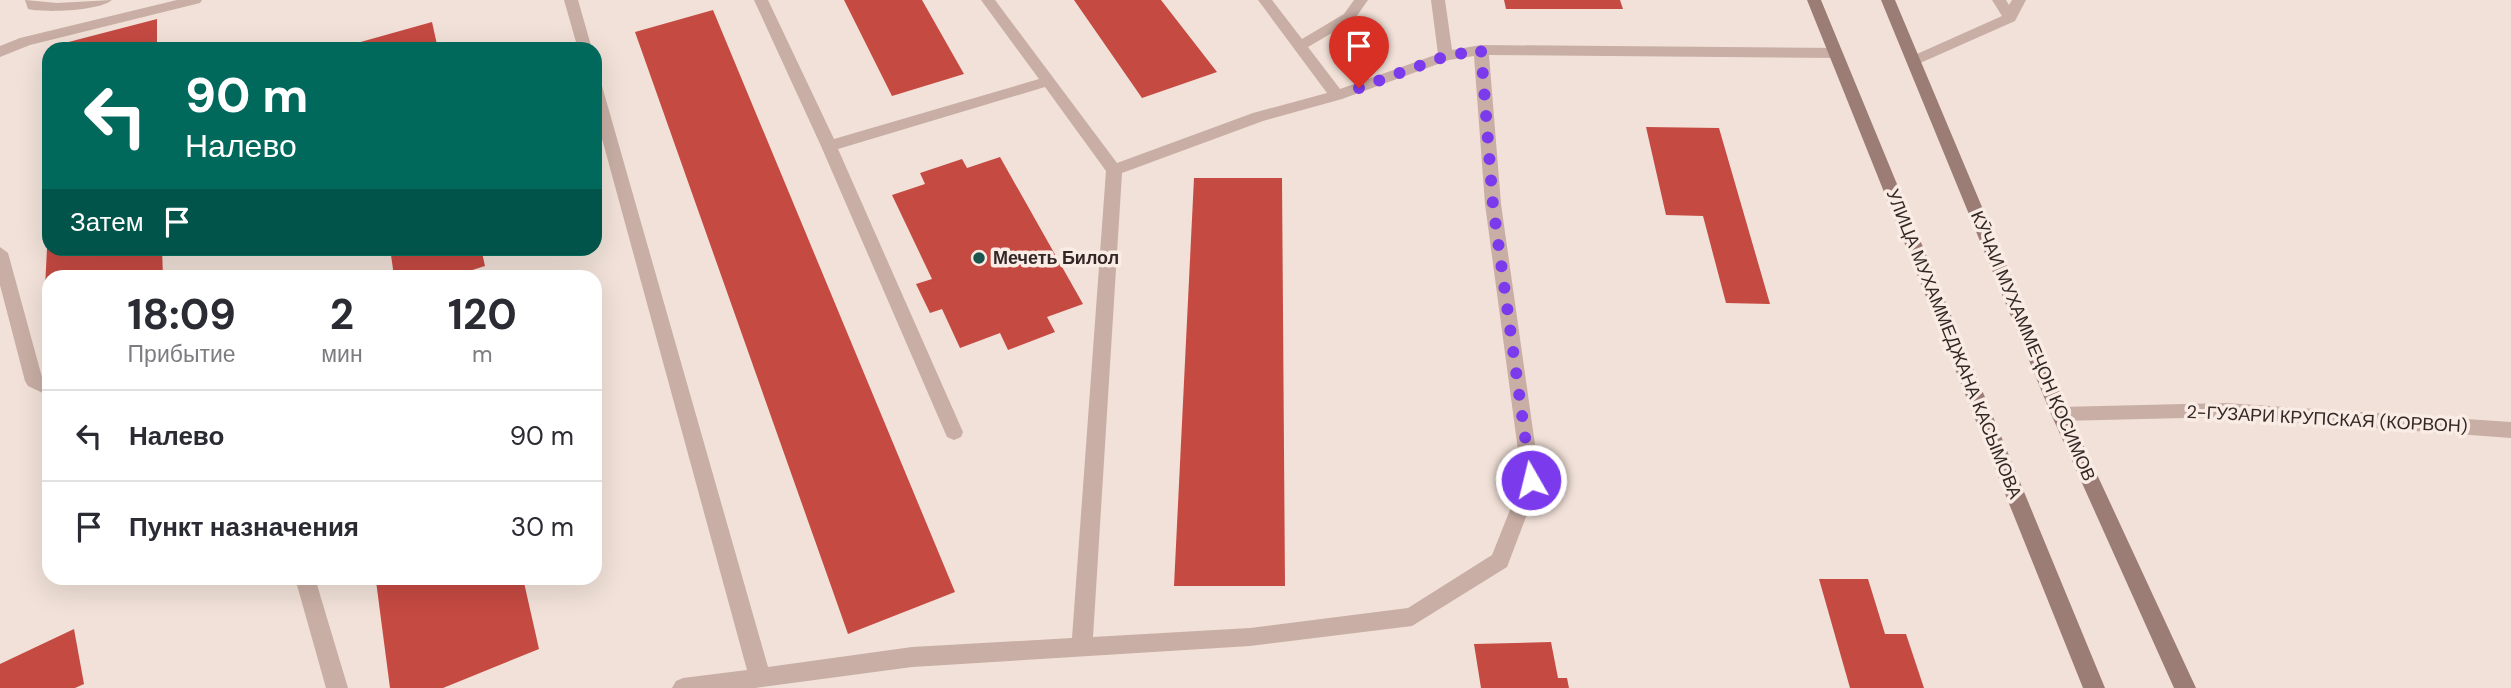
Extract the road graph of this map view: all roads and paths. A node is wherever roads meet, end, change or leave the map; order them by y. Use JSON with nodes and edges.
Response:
{"nodes":[{"id":1,"x":32,"y":0,"type":"edge"},
{"id":2,"x":105,"y":0,"type":"edge"},
{"id":3,"x":195,"y":0,"type":"edge"},
{"id":4,"x":571,"y":0,"type":"edge"},
{"id":5,"x":761,"y":0,"type":"edge"},
{"id":6,"x":988,"y":0,"type":"edge"},
{"id":7,"x":1265,"y":0,"type":"edge"},
{"id":8,"x":1361,"y":0,"type":"edge"},
{"id":9,"x":1438,"y":0,"type":"edge"},
{"id":10,"x":1814,"y":0,"type":"edge"},
{"id":11,"x":1888,"y":0,"type":"edge"},
{"id":12,"x":1999,"y":0,"type":"edge"},
{"id":13,"x":2019,"y":0,"type":"edge"},
{"id":14,"x":2010,"y":18,"type":"junction"},
{"id":15,"x":583,"y":42,"type":"edge"},
{"id":16,"x":1300,"y":46,"type":"junction"},
{"id":17,"x":1481,"y":50,"type":"junction"},
{"id":18,"x":0,"y":52,"type":"edge"},
{"id":19,"x":1836,"y":53,"type":"junction"},
{"id":20,"x":1446,"y":56,"type":"junction"},
{"id":21,"x":1913,"y":61,"type":"junction"},
{"id":22,"x":1048,"y":81,"type":"junction"},
{"id":23,"x":1337,"y":95,"type":"junction"},
{"id":24,"x":602,"y":111,"type":"edge"},
{"id":25,"x":829,"y":146,"type":"junction"},
{"id":26,"x":1114,"y":170,"type":"junction"},
{"id":27,"x":0,"y":253,"type":"edge"},
{"id":28,"x":42,"y":385,"type":"edge"},
{"id":29,"x":2060,"y":414,"type":"junction"},
{"id":30,"x":2511,"y":430,"type":"edge"},
{"id":31,"x":954,"y":432,"type":"dead end"},
{"id":32,"x":307,"y":585,"type":"edge"},
{"id":33,"x":1082,"y":648,"type":"junction"},
{"id":34,"x":758,"y":670,"type":"dead end"},
{"id":35,"x":337,"y":688,"type":"edge"},
{"id":36,"x":683,"y":688,"type":"edge"},
{"id":37,"x":2094,"y":688,"type":"edge"},
{"id":38,"x":2185,"y":688,"type":"edge"}],
"edges":[{"from":1,"to":2,"type":"lane"},
{"from":3,"to":18,"type":"lane"},
{"from":4,"to":15,"type":"lane"},
{"from":5,"to":25,"type":"lane"},
{"from":6,"to":22,"type":"lane"},
{"from":7,"to":16,"type":"lane"},
{"from":8,"to":16,"type":"lane"},
{"from":9,"to":20,"type":"lane"},
{"from":10,"to":19,"type":"main road","name":"УЛИЦА МУХАММЕДЖАНА КАСЫМОВА"},
{"from":11,"to":21,"type":"main road","name":"КӮЧАИ МУХАММЕҶОН ҚОСИМОВ"},
{"from":12,"to":14,"type":"lane"},
{"from":13,"to":14,"type":"lane"},
{"from":14,"to":21,"type":"lane"},
{"from":16,"to":23,"type":"lane"},
{"from":17,"to":19,"type":"lane"},
{"from":17,"to":20,"type":"lane"},
{"from":17,"to":33,"type":"lane"},
{"from":19,"to":37,"type":"main road","name":"УЛИЦА МУХАММЕДЖАНА КАСЫМОВА"},
{"from":20,"to":23,"type":"lane"},
{"from":21,"to":29,"type":"main road","name":"КӮЧАИ МУХАММЕҶОН ҚОСИМОВ"},
{"from":22,"to":25,"type":"lane"},
{"from":22,"to":26,"type":"lane"},
{"from":23,"to":26,"type":"lane"},
{"from":24,"to":34,"type":"lane"},
{"from":25,"to":31,"type":"lane"},
{"from":26,"to":33,"type":"lane"},
{"from":27,"to":28,"type":"lane"},
{"from":29,"to":30,"type":"lane","name":"2-ГУЗАРИ КРУПСКАЯ (КОРВОН)"},
{"from":29,"to":38,"type":"main road","name":"КӮЧАИ МУХАММЕҶОН ҚОСИМОВ"},
{"from":32,"to":35,"type":"lane"},
{"from":33,"to":36,"type":"lane"}]}
